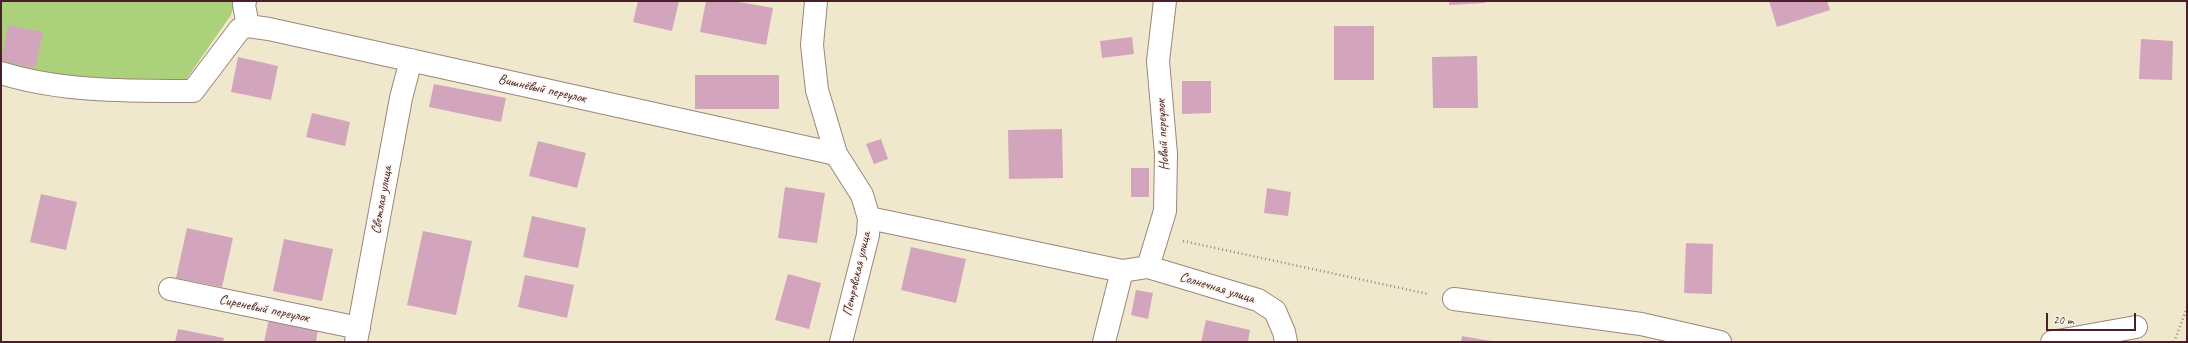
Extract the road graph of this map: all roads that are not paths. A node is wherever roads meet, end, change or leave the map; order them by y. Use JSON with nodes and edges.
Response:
{"nodes":[{"id":1,"x":246,"y":1,"type":"edge"},
{"id":2,"x":816,"y":1,"type":"edge"},
{"id":3,"x":1165,"y":1,"type":"edge"},
{"id":4,"x":248,"y":26,"type":"junction"},
{"id":5,"x":411,"y":60,"type":"junction"},
{"id":6,"x":1,"y":73,"type":"edge"},
{"id":7,"x":836,"y":154,"type":"junction"},
{"id":8,"x":869,"y":218,"type":"junction"},
{"id":9,"x":1148,"y":267,"type":"junction"},
{"id":10,"x":1122,"y":270,"type":"junction"},
{"id":11,"x":170,"y":289,"type":"dead end"},
{"id":12,"x":1454,"y":299,"type":"road end"},
{"id":13,"x":2136,"y":327,"type":"dead end"},
{"id":14,"x":357,"y":335,"type":"edge"},
{"id":15,"x":840,"y":342,"type":"edge"},
{"id":16,"x":1104,"y":342,"type":"edge"},
{"id":17,"x":1286,"y":342,"type":"edge"},
{"id":18,"x":1720,"y":342,"type":"edge"},
{"id":19,"x":2052,"y":342,"type":"edge"}],
"edges":[{"from":1,"to":4,"type":"street"},
{"from":2,"to":7,"type":"street","name":"Петровская улица"},
{"from":3,"to":9,"type":"street","name":"Новый переулок"},
{"from":4,"to":5,"type":"street","name":"Вишнёвый переулок"},
{"from":4,"to":6,"type":"street"},
{"from":5,"to":7,"type":"street","name":"Вишнёвый переулок"},
{"from":5,"to":14,"type":"street","name":"Светлая улица"},
{"from":7,"to":8,"type":"street","name":"Петровская улица"},
{"from":8,"to":10,"type":"street"},
{"from":8,"to":15,"type":"street","name":"Петровская улица"},
{"from":9,"to":10,"type":"street"},
{"from":9,"to":17,"type":"street","name":"Солнечная улица"},
{"from":10,"to":16,"type":"street"},
{"from":11,"to":14,"type":"street","name":"Сиреневый переулок"},
{"from":12,"to":18,"type":"street"},
{"from":13,"to":19,"type":"street"}]}
